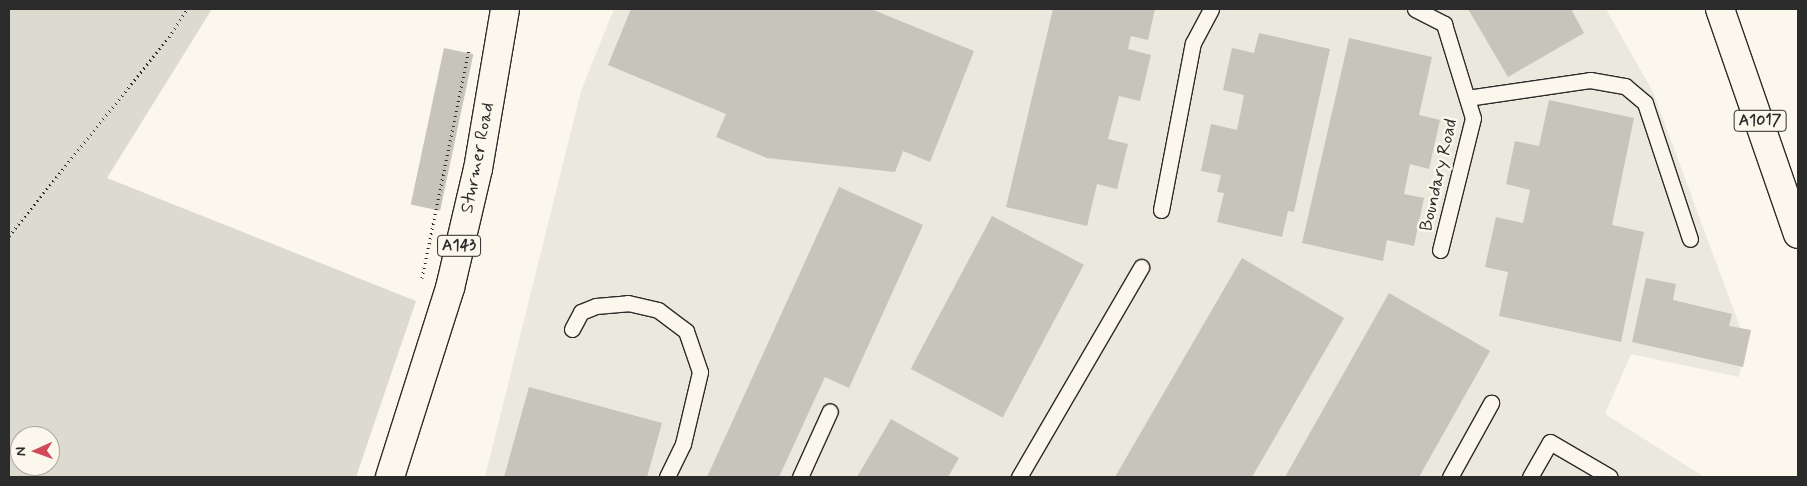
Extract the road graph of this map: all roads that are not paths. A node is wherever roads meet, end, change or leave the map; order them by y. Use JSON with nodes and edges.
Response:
{"nodes":[{"id":1,"x":504,"y":9,"type":"edge"},
{"id":2,"x":1211,"y":9,"type":"edge"},
{"id":3,"x":1415,"y":9,"type":"edge"},
{"id":4,"x":1720,"y":9,"type":"edge"},
{"id":5,"x":1467,"y":98,"type":"junction"},
{"id":6,"x":1161,"y":210,"type":"dead end"},
{"id":7,"x":1798,"y":234,"type":"edge"},
{"id":8,"x":1690,"y":239,"type":"dead end"},
{"id":9,"x":1440,"y":250,"type":"dead end"},
{"id":10,"x":1141,"y":267,"type":"dead end"},
{"id":11,"x":572,"y":329,"type":"dead end"},
{"id":12,"x":1491,"y":403,"type":"dead end"},
{"id":13,"x":830,"y":411,"type":"dead end"},
{"id":14,"x":390,"y":477,"type":"edge"},
{"id":15,"x":667,"y":477,"type":"edge"},
{"id":16,"x":800,"y":477,"type":"edge"},
{"id":17,"x":1020,"y":477,"type":"edge"},
{"id":18,"x":1450,"y":477,"type":"edge"},
{"id":19,"x":1530,"y":477,"type":"edge"},
{"id":20,"x":1610,"y":477,"type":"edge"}],
"edges":[{"from":1,"to":14,"type":"main road","name":"Sturmer Road","number":"A143"},
{"from":2,"to":6,"type":"lane"},
{"from":3,"to":5,"type":"lane","name":"Boundary Road"},
{"from":4,"to":7,"type":"main road","number":"A1017"},
{"from":5,"to":8,"type":"lane"},
{"from":5,"to":9,"type":"lane","name":"Boundary Road"},
{"from":10,"to":17,"type":"lane"},
{"from":11,"to":15,"type":"lane"},
{"from":12,"to":18,"type":"lane"},
{"from":13,"to":16,"type":"lane"},
{"from":19,"to":20,"type":"lane"}]}
